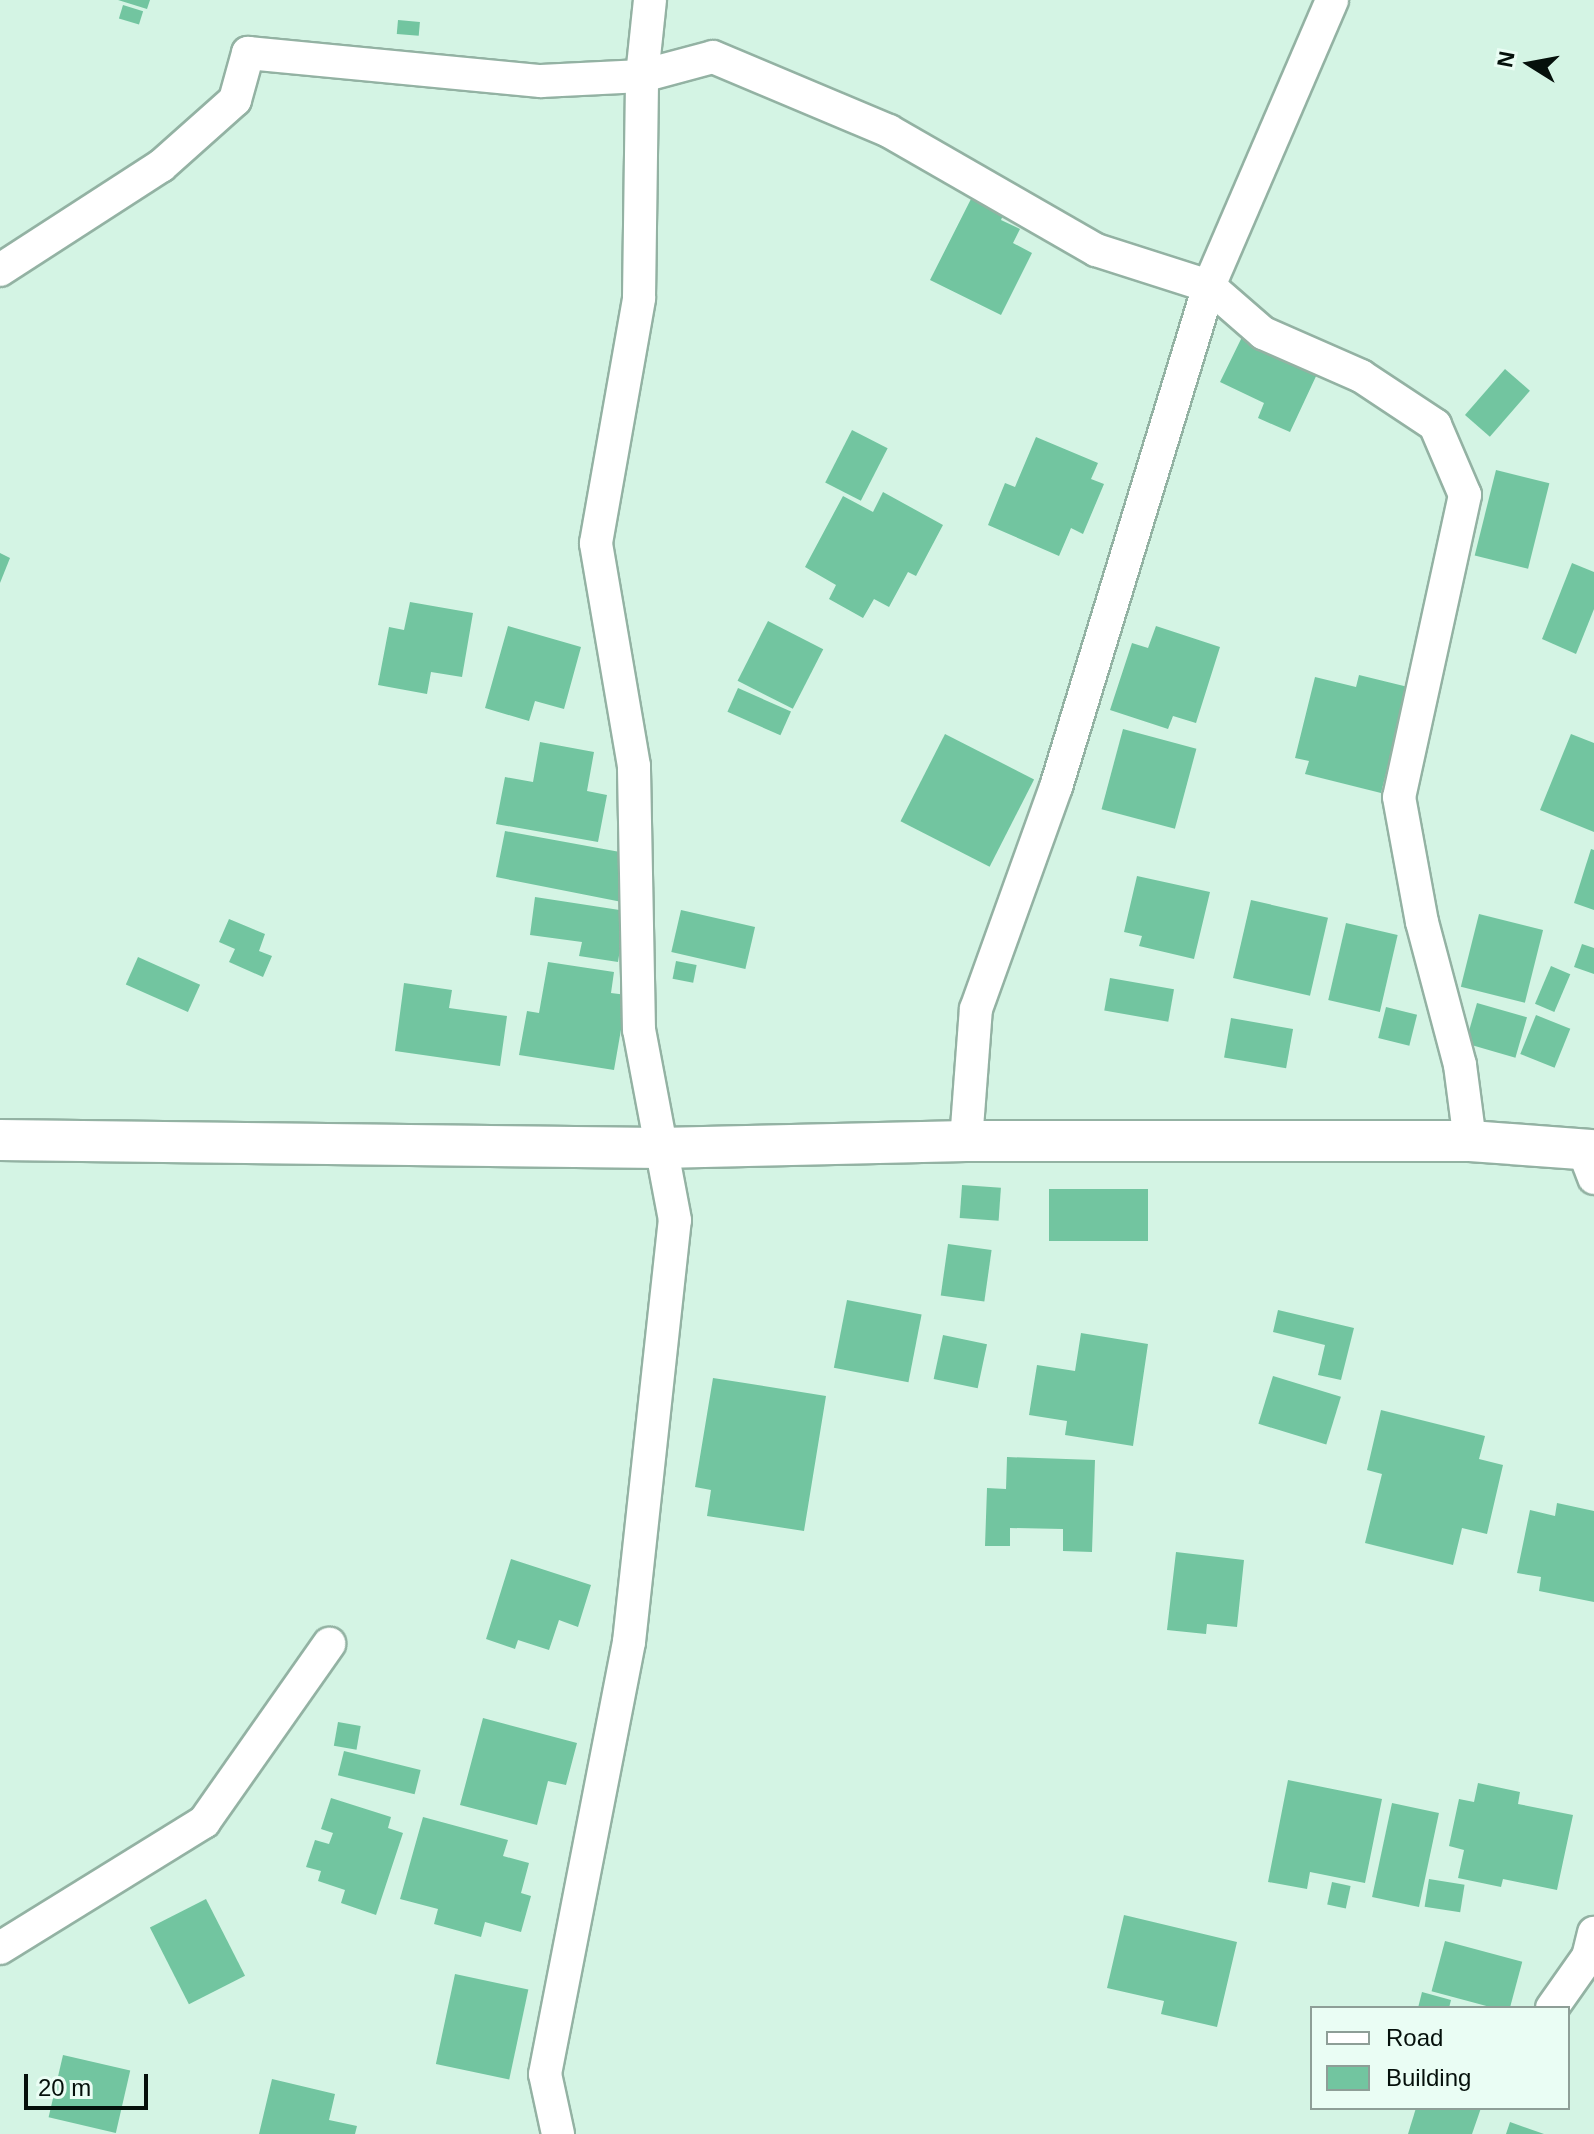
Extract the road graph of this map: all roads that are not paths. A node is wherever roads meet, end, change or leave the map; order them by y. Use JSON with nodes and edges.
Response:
{"nodes":[{"id":1,"x":650,"y":0,"type":"edge"},
{"id":2,"x":1332,"y":0,"type":"edge"},
{"id":3,"x":642,"y":76,"type":"junction"},
{"id":4,"x":0,"y":270,"type":"edge"},
{"id":5,"x":1209,"y":286,"type":"junction"},
{"id":6,"x":0,"y":1140,"type":"edge"},
{"id":7,"x":966,"y":1141,"type":"junction"},
{"id":8,"x":1470,"y":1141,"type":"junction"},
{"id":9,"x":660,"y":1148,"type":"junction"},
{"id":10,"x":1590,"y":1159,"type":"edge"},
{"id":11,"x":329,"y":1644,"type":"dead end"},
{"id":12,"x":1594,"y":1933,"type":"edge"},
{"id":13,"x":0,"y":1948,"type":"edge"},
{"id":14,"x":1553,"y":2006,"type":"edge"},
{"id":15,"x":558,"y":2134,"type":"edge"}],
"edges":[{"from":1,"to":3,"type":"street"},
{"from":2,"to":5,"type":"street"},
{"from":3,"to":4,"type":"street"},
{"from":3,"to":5,"type":"street"},
{"from":3,"to":9,"type":"street"},
{"from":5,"to":7,"type":"street"},
{"from":5,"to":8,"type":"street"},
{"from":6,"to":9,"type":"street"},
{"from":7,"to":8,"type":"street"},
{"from":7,"to":9,"type":"street"},
{"from":8,"to":10,"type":"street"},
{"from":9,"to":15,"type":"street"},
{"from":11,"to":13,"type":"street"},
{"from":12,"to":14,"type":"street"}]}
